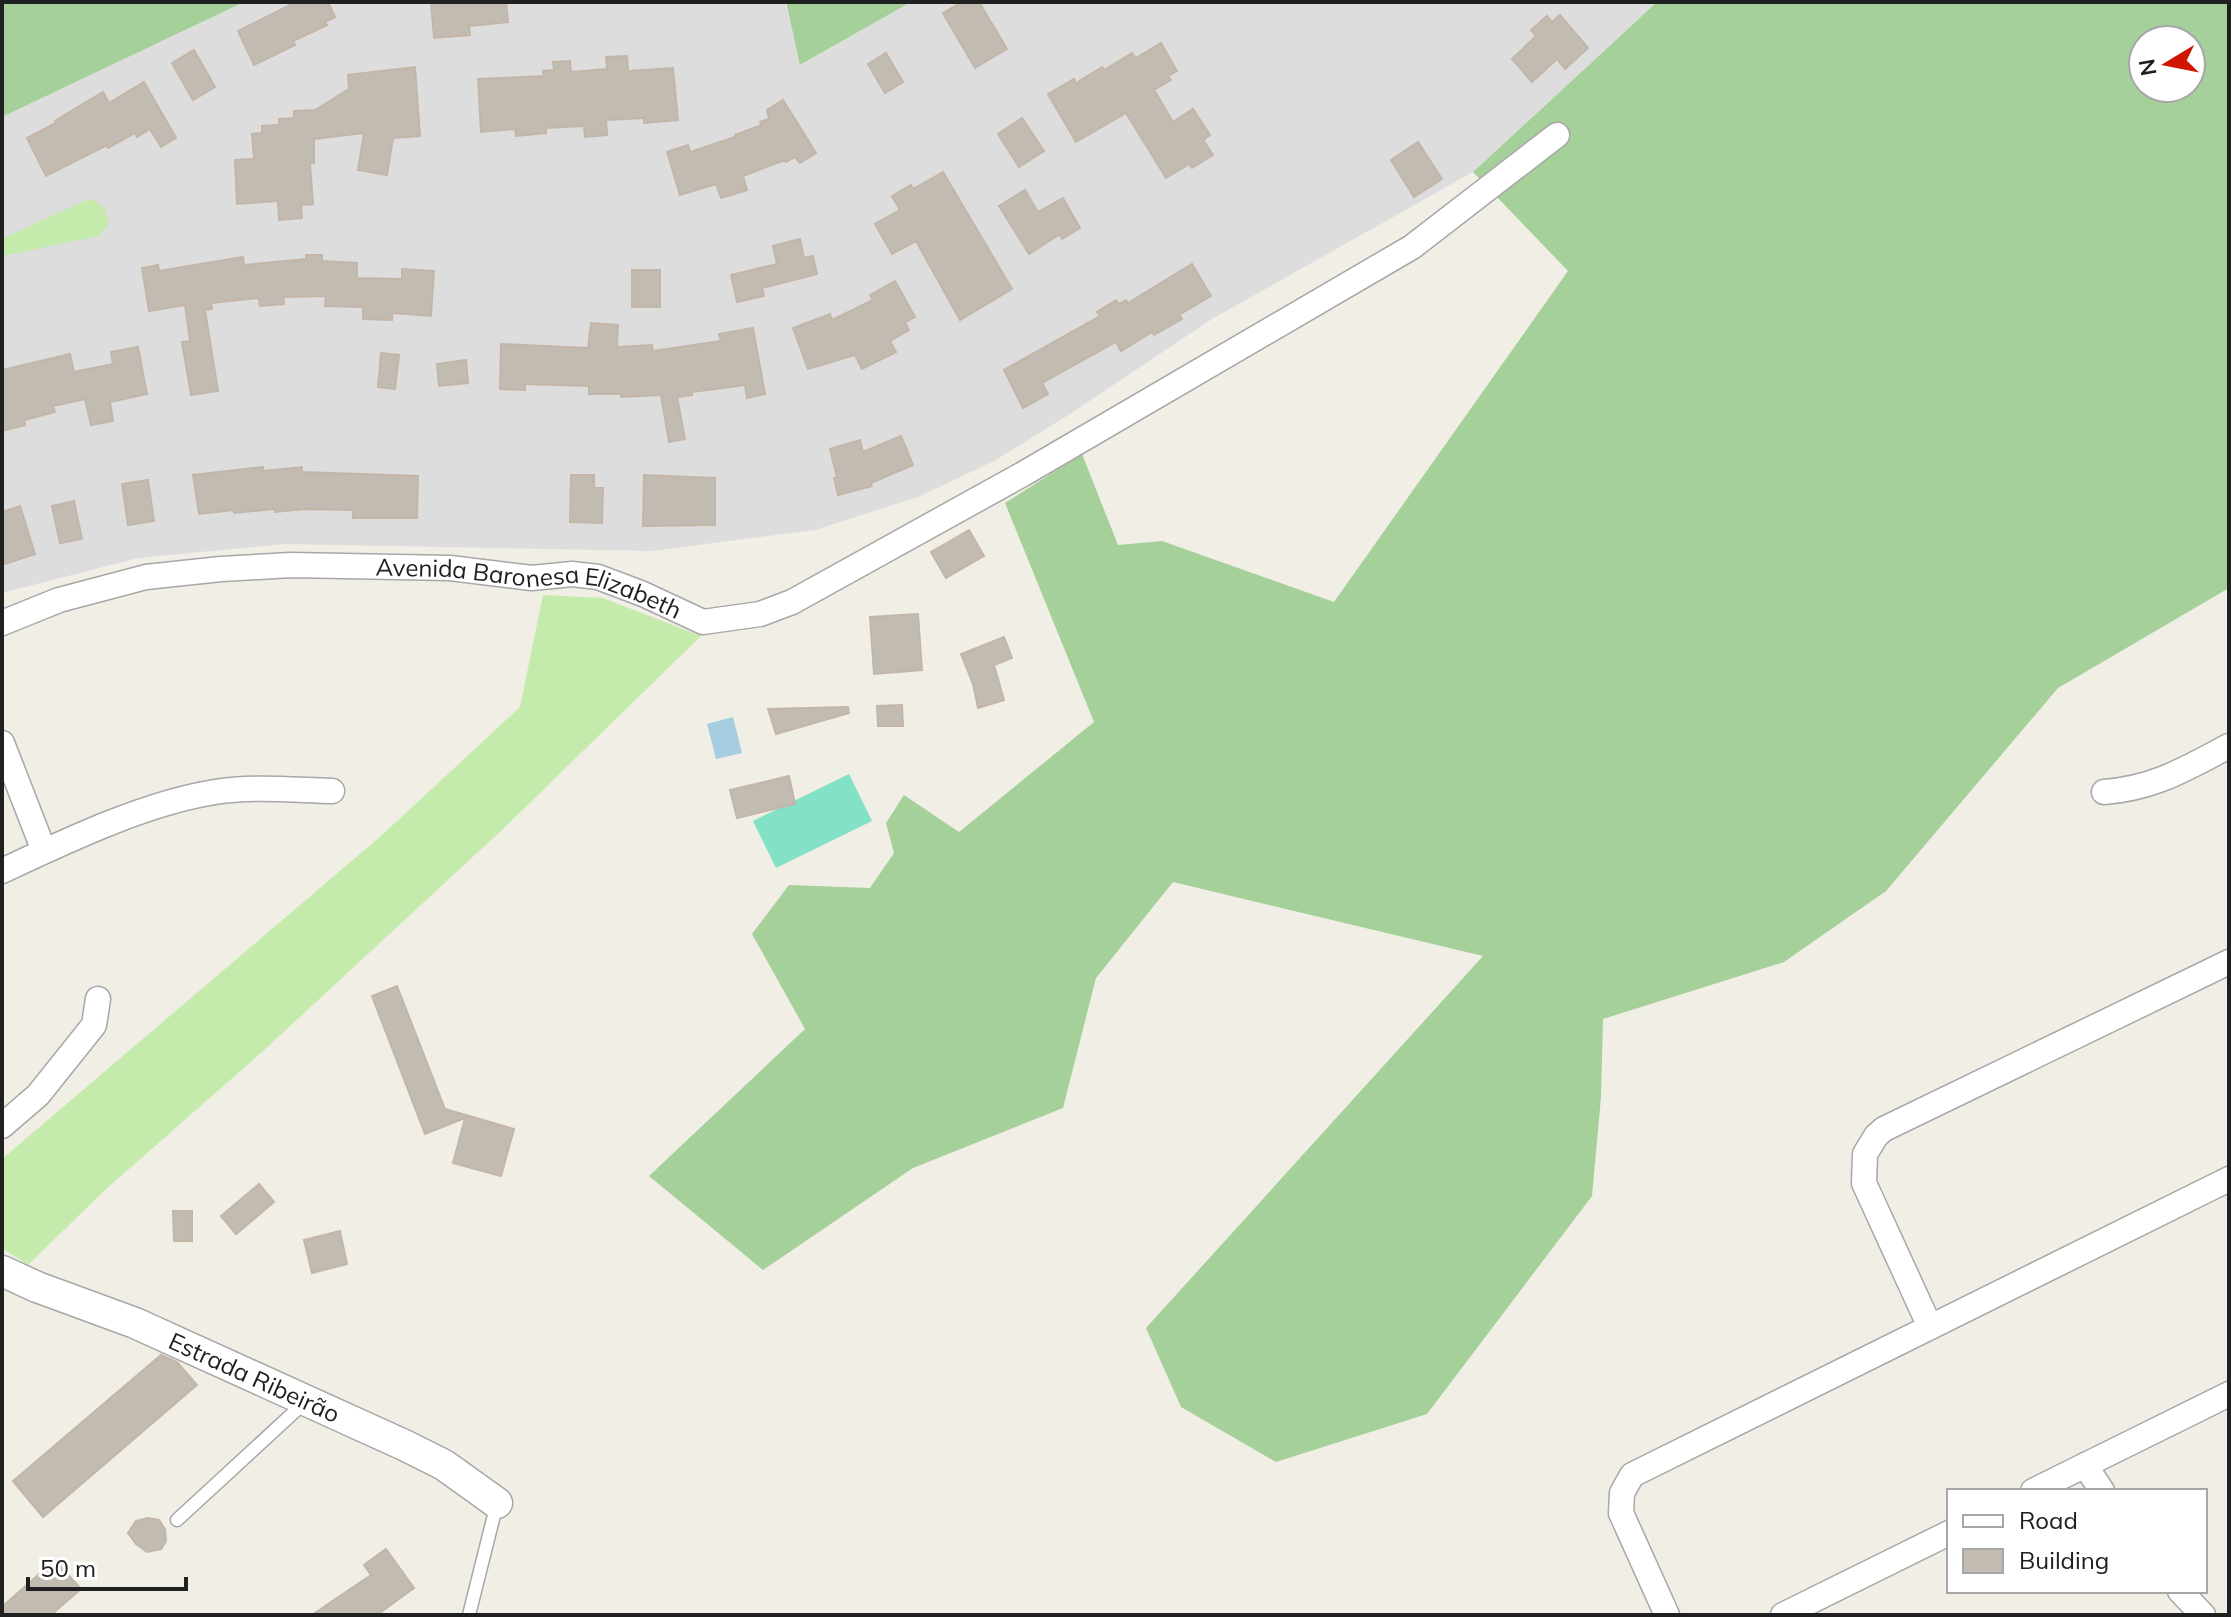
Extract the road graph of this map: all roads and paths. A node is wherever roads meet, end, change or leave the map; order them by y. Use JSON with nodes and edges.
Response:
{"nodes":[{"id":1,"x":1557,"y":135,"type":"dead end"},
{"id":2,"x":2,"y":623,"type":"edge"},
{"id":3,"x":2,"y":743,"type":"edge"},
{"id":4,"x":2229,"y":746,"type":"edge"},
{"id":5,"x":332,"y":791,"type":"dead end"},
{"id":6,"x":2104,"y":792,"type":"dead end"},
{"id":7,"x":44,"y":851,"type":"junction"},
{"id":8,"x":2,"y":871,"type":"edge"},
{"id":9,"x":2229,"y":962,"type":"edge"},
{"id":10,"x":98,"y":999,"type":"dead end"},
{"id":11,"x":2,"y":1126,"type":"edge"},
{"id":12,"x":2229,"y":1179,"type":"edge"},
{"id":13,"x":2,"y":1271,"type":"edge"},
{"id":14,"x":1930,"y":1327,"type":"junction"},
{"id":15,"x":2229,"y":1394,"type":"edge"},
{"id":16,"x":307,"y":1401,"type":"junction"},
{"id":17,"x":2085,"y":1465,"type":"junction"},
{"id":18,"x":2037,"y":1489,"type":"edge"},
{"id":19,"x":2101,"y":1489,"type":"edge"},
{"id":20,"x":497,"y":1503,"type":"joint"},
{"id":21,"x":177,"y":1520,"type":"dead end"},
{"id":22,"x":1947,"y":1534,"type":"edge"},
{"id":23,"x":2182,"y":1593,"type":"edge"},
{"id":24,"x":469,"y":1615,"type":"edge"},
{"id":25,"x":1667,"y":1615,"type":"edge"},
{"id":26,"x":1783,"y":1615,"type":"edge"},
{"id":27,"x":2203,"y":1615,"type":"edge"}],
"edges":[{"from":1,"to":2,"type":"street","name":"Avenida Baronesa Elizabeth"},
{"from":3,"to":7,"type":"street"},
{"from":4,"to":6,"type":"street"},
{"from":5,"to":7,"type":"street"},
{"from":7,"to":8,"type":"street"},
{"from":9,"to":14,"type":"street"},
{"from":10,"to":11,"type":"street"},
{"from":12,"to":14,"type":"street"},
{"from":13,"to":16,"type":"street","name":"Estrada Ribeirão"},
{"from":14,"to":25,"type":"street"},
{"from":15,"to":17,"type":"street"},
{"from":16,"to":20,"type":"street","name":"Estrada Ribeirão"},
{"from":16,"to":21,"type":"lane"},
{"from":17,"to":18,"type":"street"},
{"from":17,"to":19,"type":"street"},
{"from":20,"to":24,"type":"lane"},
{"from":22,"to":26,"type":"street"},
{"from":23,"to":27,"type":"street"}]}
